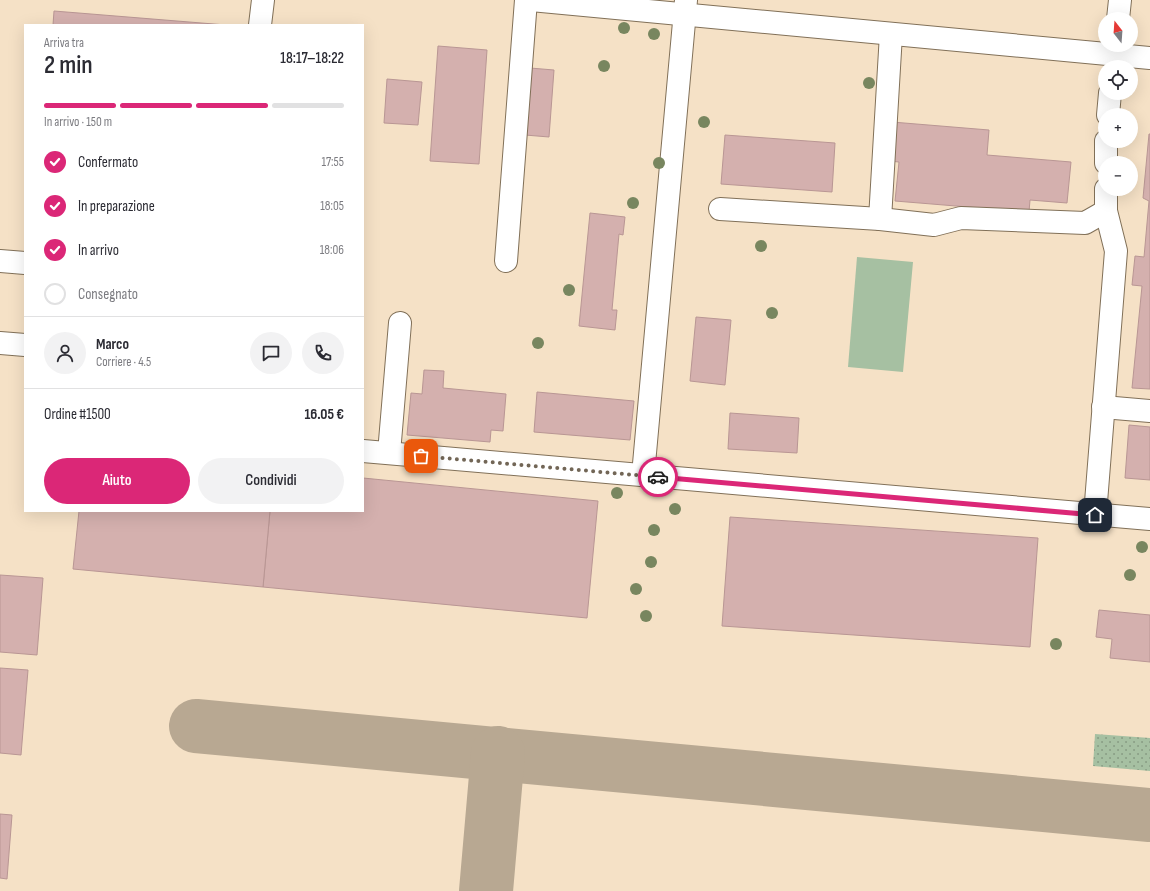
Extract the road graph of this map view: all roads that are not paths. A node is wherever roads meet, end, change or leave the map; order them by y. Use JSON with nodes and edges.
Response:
{"nodes":[{"id":1,"x":263,"y":0,"type":"edge"},
{"id":2,"x":526,"y":0,"type":"edge"},
{"id":3,"x":532,"y":0,"type":"edge"},
{"id":4,"x":1120,"y":0,"type":"edge"},
{"id":5,"x":685,"y":7,"type":"edge"},
{"id":6,"x":1119,"y":12,"type":"edge"},
{"id":7,"x":260,"y":24,"type":"edge"},
{"id":8,"x":891,"y":34,"type":"junction"},
{"id":9,"x":1114,"y":56,"type":"edge"},
{"id":10,"x":1150,"y":58,"type":"edge"},
{"id":11,"x":1106,"y":196,"type":"edge"},
{"id":12,"x":720,"y":209,"type":"dead end"},
{"id":13,"x":1106,"y":211,"type":"junction"},
{"id":14,"x":880,"y":219,"type":"junction"},
{"id":15,"x":0,"y":261,"type":"edge"},
{"id":16,"x":506,"y":261,"type":"dead end"},
{"id":17,"x":24,"y":263,"type":"edge"},
{"id":18,"x":400,"y":323,"type":"dead end"},
{"id":19,"x":0,"y":343,"type":"edge"},
{"id":20,"x":24,"y":346,"type":"edge"},
{"id":21,"x":1103,"y":407,"type":"junction"},
{"id":22,"x":1150,"y":411,"type":"edge"},
{"id":23,"x":364,"y":451,"type":"edge"},
{"id":24,"x":389,"y":453,"type":"junction"},
{"id":25,"x":643,"y":475,"type":"junction"},
{"id":26,"x":1095,"y":515,"type":"junction"},
{"id":27,"x":1150,"y":520,"type":"edge"}],
"edges":[{"from":1,"to":7,"type":"lane"},
{"from":2,"to":16,"type":"lane"},
{"from":3,"to":5,"type":"lane"},
{"from":4,"to":6,"type":"lane"},
{"from":5,"to":8,"type":"lane"},
{"from":5,"to":25,"type":"lane"},
{"from":8,"to":9,"type":"lane"},
{"from":8,"to":14,"type":"lane"},
{"from":9,"to":10,"type":"lane"},
{"from":11,"to":13,"type":"lane"},
{"from":12,"to":14,"type":"lane"},
{"from":13,"to":14,"type":"lane"},
{"from":13,"to":21,"type":"lane"},
{"from":15,"to":17,"type":"lane"},
{"from":18,"to":24,"type":"lane"},
{"from":19,"to":20,"type":"lane"},
{"from":21,"to":22,"type":"lane"},
{"from":21,"to":26,"type":"lane"},
{"from":23,"to":24,"type":"lane"},
{"from":24,"to":25,"type":"lane"},
{"from":25,"to":26,"type":"lane"},
{"from":26,"to":27,"type":"lane"}]}
